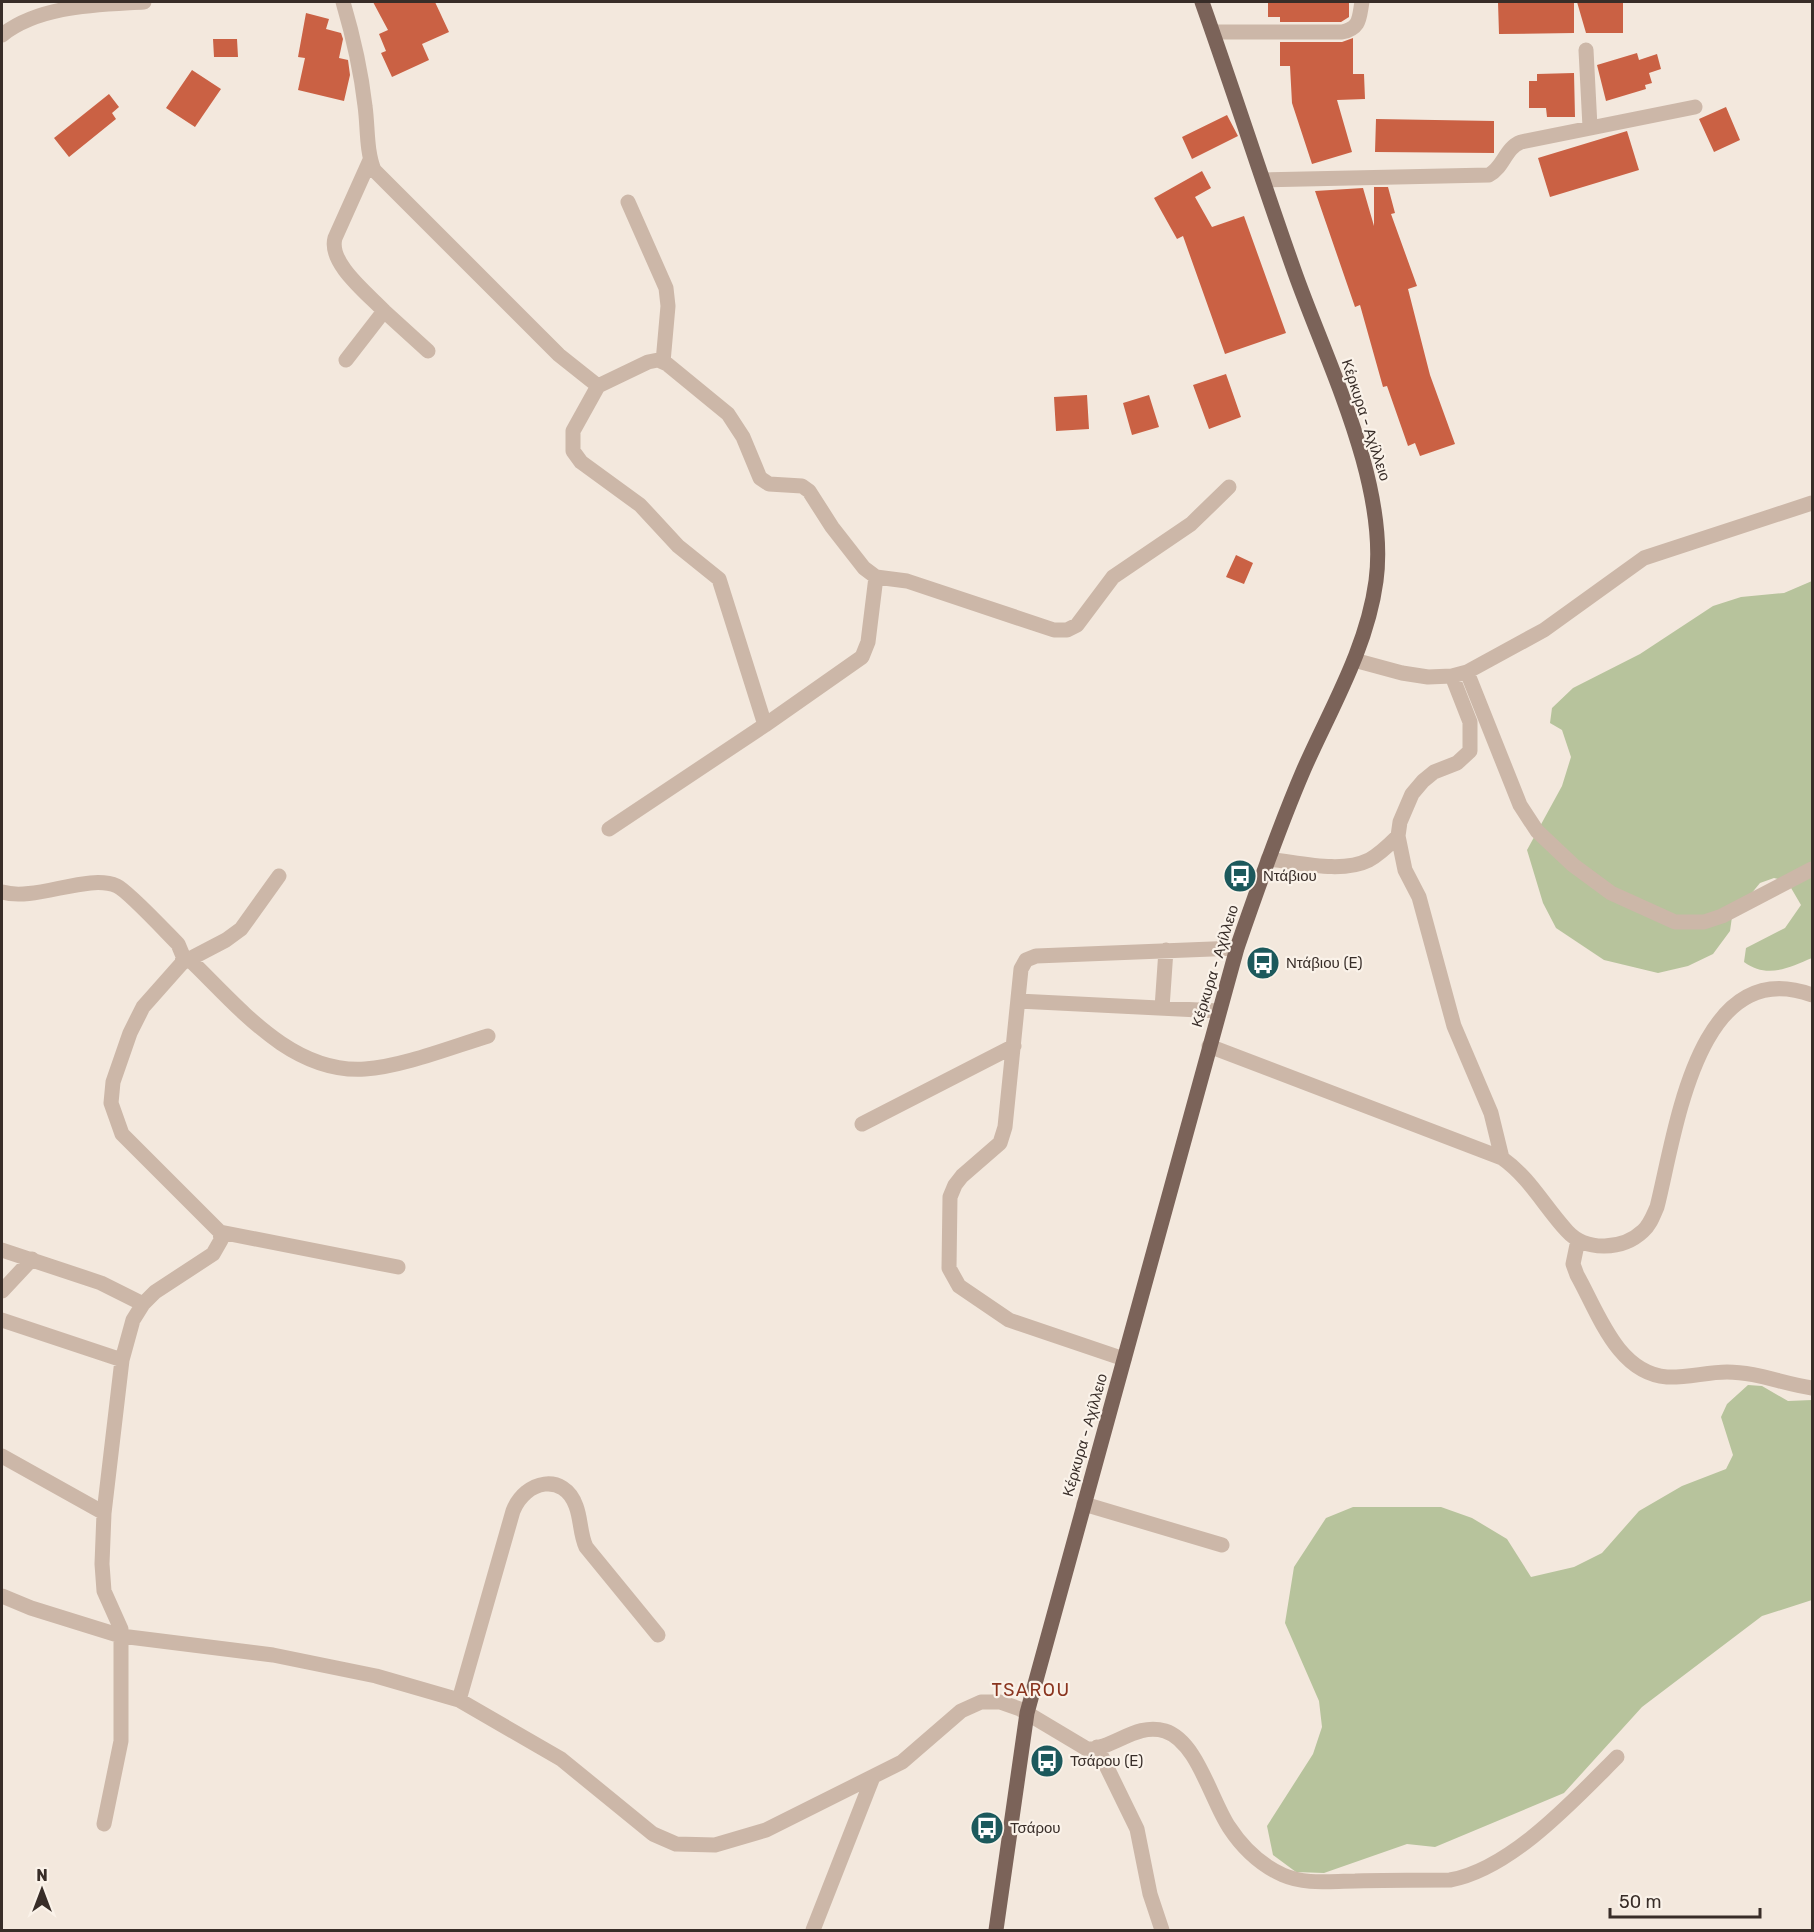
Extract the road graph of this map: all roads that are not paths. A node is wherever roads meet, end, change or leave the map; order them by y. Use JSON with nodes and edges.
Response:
{"nodes":[{"id":1,"x":134,"y":2,"type":"edge"},
{"id":2,"x":343,"y":2,"type":"edge"},
{"id":3,"x":1202,"y":2,"type":"edge"},
{"id":4,"x":1362,"y":2,"type":"edge"},
{"id":5,"x":1213,"y":32,"type":"junction"},
{"id":6,"x":2,"y":34,"type":"edge"},
{"id":7,"x":1586,"y":50,"type":"dead end"},
{"id":8,"x":1695,"y":107,"type":"dead end"},
{"id":9,"x":1590,"y":127,"type":"junction"},
{"id":10,"x":370,"y":160,"type":"junction"},
{"id":11,"x":1263,"y":180,"type":"junction"},
{"id":12,"x":628,"y":202,"type":"dead end"},
{"id":13,"x":384,"y":311,"type":"junction"},
{"id":14,"x":428,"y":351,"type":"dead end"},
{"id":15,"x":346,"y":360,"type":"dead end"},
{"id":16,"x":663,"y":362,"type":"junction"},
{"id":17,"x":598,"y":386,"type":"junction"},
{"id":18,"x":1229,"y":487,"type":"dead end"},
{"id":19,"x":1812,"y":503,"type":"edge"},
{"id":20,"x":876,"y":577,"type":"junction"},
{"id":21,"x":1354,"y":660,"type":"junction"},
{"id":22,"x":1467,"y":672,"type":"junction"},
{"id":23,"x":1452,"y":676,"type":"junction"},
{"id":24,"x":765,"y":725,"type":"junction"},
{"id":25,"x":609,"y":829,"type":"dead end"},
{"id":26,"x":1398,"y":836,"type":"junction"},
{"id":27,"x":1268,"y":859,"type":"junction"},
{"id":28,"x":1812,"y":869,"type":"edge"},
{"id":29,"x":279,"y":876,"type":"dead end"},
{"id":30,"x":2,"y":892,"type":"edge"},
{"id":31,"x":1237,"y":948,"type":"junction"},
{"id":32,"x":1166,"y":950,"type":"junction"},
{"id":33,"x":186,"y":961,"type":"junction"},
{"id":34,"x":1812,"y":995,"type":"edge"},
{"id":35,"x":1018,"y":1001,"type":"junction"},
{"id":36,"x":1162,"y":1008,"type":"junction"},
{"id":37,"x":1219,"y":1011,"type":"junction"},
{"id":38,"x":488,"y":1036,"type":"dead end"},
{"id":39,"x":1014,"y":1046,"type":"junction"},
{"id":40,"x":1209,"y":1046,"type":"junction"},
{"id":41,"x":862,"y":1124,"type":"dead end"},
{"id":42,"x":1502,"y":1158,"type":"junction"},
{"id":43,"x":220,"y":1232,"type":"junction"},
{"id":44,"x":1578,"y":1240,"type":"junction"},
{"id":45,"x":2,"y":1250,"type":"edge"},
{"id":46,"x":32,"y":1260,"type":"junction"},
{"id":47,"x":398,"y":1267,"type":"dead end"},
{"id":48,"x":2,"y":1291,"type":"edge"},
{"id":49,"x":143,"y":1304,"type":"junction"},
{"id":50,"x":2,"y":1320,"type":"edge"},
{"id":51,"x":1124,"y":1359,"type":"junction"},
{"id":52,"x":122,"y":1360,"type":"junction"},
{"id":53,"x":1812,"y":1389,"type":"edge"},
{"id":54,"x":2,"y":1456,"type":"edge"},
{"id":55,"x":1084,"y":1504,"type":"junction"},
{"id":56,"x":104,"y":1513,"type":"junction"},
{"id":57,"x":1222,"y":1545,"type":"dead end"},
{"id":58,"x":2,"y":1596,"type":"edge"},
{"id":59,"x":658,"y":1635,"type":"dead end"},
{"id":60,"x":121,"y":1636,"type":"junction"},
{"id":61,"x":459,"y":1700,"type":"junction"},
{"id":62,"x":1027,"y":1713,"type":"junction"},
{"id":63,"x":1097,"y":1747,"type":"junction"},
{"id":64,"x":1617,"y":1757,"type":"dead end"},
{"id":65,"x":873,"y":1777,"type":"junction"},
{"id":66,"x":104,"y":1824,"type":"dead end"},
{"id":67,"x":813,"y":1930,"type":"edge"},
{"id":68,"x":996,"y":1930,"type":"edge"},
{"id":69,"x":1162,"y":1930,"type":"edge"}],
"edges":[{"from":1,"to":6,"type":"street"},
{"from":2,"to":10,"type":"street"},
{"from":3,"to":5,"type":"main road","name":"Κέρκυρα - Αχίλλειο"},
{"from":4,"to":5,"type":"street"},
{"from":5,"to":11,"type":"main road","name":"Κέρκυρα - Αχίλλειο"},
{"from":7,"to":9,"type":"street"},
{"from":8,"to":9,"type":"street"},
{"from":9,"to":11,"type":"street"},
{"from":10,"to":13,"type":"street"},
{"from":10,"to":17,"type":"street"},
{"from":11,"to":21,"type":"main road","name":"Κέρκυρα - Αχίλλειο"},
{"from":12,"to":16,"type":"street"},
{"from":13,"to":14,"type":"street"},
{"from":13,"to":15,"type":"street"},
{"from":16,"to":17,"type":"street"},
{"from":16,"to":20,"type":"street"},
{"from":17,"to":24,"type":"street"},
{"from":18,"to":20,"type":"street"},
{"from":19,"to":22,"type":"street"},
{"from":20,"to":24,"type":"street"},
{"from":21,"to":23,"type":"street"},
{"from":21,"to":27,"type":"main road","name":"Κέρκυρα - Αχίλλειο"},
{"from":22,"to":23,"type":"street"},
{"from":22,"to":28,"type":"street"},
{"from":23,"to":26,"type":"street"},
{"from":24,"to":25,"type":"street"},
{"from":26,"to":27,"type":"street"},
{"from":26,"to":42,"type":"street"},
{"from":27,"to":31,"type":"main road","name":"Κέρκυρα - Αχίλλειο"},
{"from":29,"to":33,"type":"street"},
{"from":30,"to":33,"type":"street"},
{"from":31,"to":32,"type":"street"},
{"from":31,"to":37,"type":"main road","name":"Κέρκυρα - Αχίλλειο"},
{"from":32,"to":35,"type":"street"},
{"from":32,"to":36,"type":"street"},
{"from":33,"to":38,"type":"street"},
{"from":33,"to":43,"type":"street"},
{"from":34,"to":44,"type":"street"},
{"from":35,"to":36,"type":"street"},
{"from":35,"to":39,"type":"street"},
{"from":36,"to":37,"type":"street"},
{"from":37,"to":40,"type":"main road","name":"Κέρκυρα - Αχίλλειο"},
{"from":39,"to":41,"type":"street"},
{"from":39,"to":51,"type":"street"},
{"from":40,"to":42,"type":"street"},
{"from":40,"to":51,"type":"main road","name":"Κέρκυρα - Αχίλλειο"},
{"from":42,"to":44,"type":"street"},
{"from":43,"to":47,"type":"street"},
{"from":43,"to":49,"type":"street"},
{"from":44,"to":53,"type":"street"},
{"from":45,"to":46,"type":"street"},
{"from":46,"to":48,"type":"street"},
{"from":46,"to":49,"type":"street"},
{"from":49,"to":52,"type":"street"},
{"from":50,"to":52,"type":"street"},
{"from":51,"to":55,"type":"main road","name":"Κέρκυρα - Αχίλλειο"},
{"from":52,"to":56,"type":"street"},
{"from":54,"to":56,"type":"street"},
{"from":55,"to":57,"type":"street"},
{"from":55,"to":62,"type":"main road","name":"Κέρκυρα - Αχίλλειο"},
{"from":56,"to":60,"type":"street"},
{"from":58,"to":60,"type":"street"},
{"from":59,"to":61,"type":"street"},
{"from":60,"to":61,"type":"street"},
{"from":60,"to":66,"type":"street"},
{"from":61,"to":65,"type":"street"},
{"from":62,"to":63,"type":"street"},
{"from":62,"to":65,"type":"street"},
{"from":62,"to":68,"type":"main road","name":"Κέρκυρα - Αχίλλειο"},
{"from":63,"to":64,"type":"street"},
{"from":63,"to":69,"type":"street"},
{"from":65,"to":67,"type":"street"}]}
